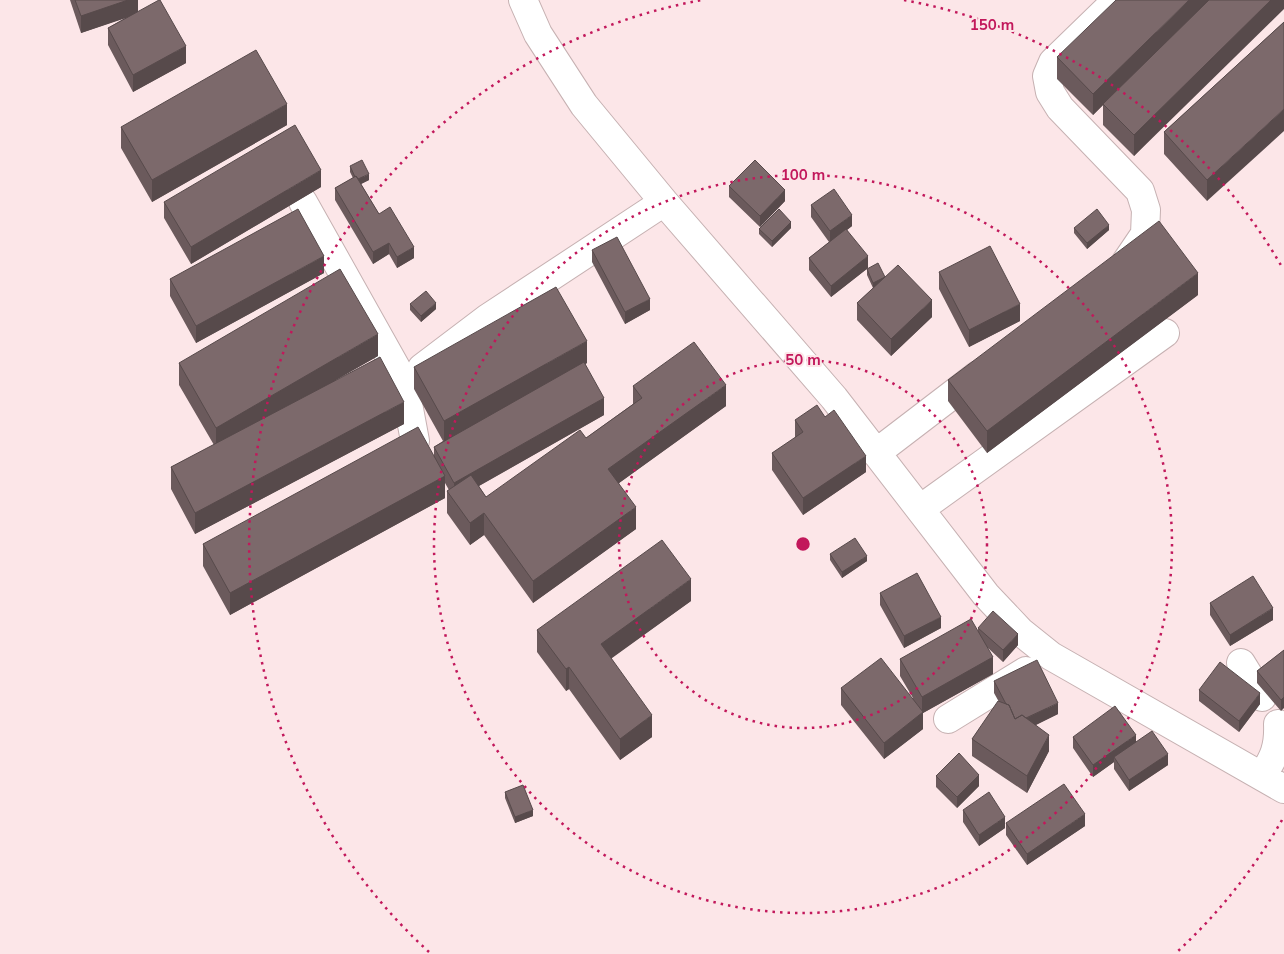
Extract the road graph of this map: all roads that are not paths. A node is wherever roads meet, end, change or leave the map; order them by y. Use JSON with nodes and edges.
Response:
{"nodes":[{"id":1,"x":523,"y":0,"type":"edge"},
{"id":2,"x":1117,"y":0,"type":"edge"},
{"id":3,"x":303,"y":202,"type":"dead end"},
{"id":4,"x":664,"y":202,"type":"junction"},
{"id":5,"x":1104,"y":279,"type":"edge"},
{"id":6,"x":1164,"y":333,"type":"dead end"},
{"id":7,"x":994,"y":363,"type":"edge"},
{"id":8,"x":404,"y":382,"type":"junction"},
{"id":9,"x":876,"y":453,"type":"junction"},
{"id":10,"x":375,"y":469,"type":"edge"},
{"id":11,"x":920,"y":509,"type":"junction"},
{"id":12,"x":1051,"y":656,"type":"junction"},
{"id":13,"x":1241,"y":663,"type":"dead end"},
{"id":14,"x":1262,"y":697,"type":"dead end"},
{"id":15,"x":948,"y":720,"type":"dead end"},
{"id":16,"x":1280,"y":732,"type":"edge"},
{"id":17,"x":1273,"y":782,"type":"edge"}],
"edges":[{"from":1,"to":4,"type":"street"},
{"from":2,"to":5,"type":"street"},
{"from":3,"to":8,"type":"street"},
{"from":4,"to":8,"type":"street"},
{"from":4,"to":9,"type":"street"},
{"from":6,"to":11,"type":"street"},
{"from":7,"to":9,"type":"street"},
{"from":8,"to":10,"type":"street"},
{"from":9,"to":11,"type":"street"},
{"from":11,"to":12,"type":"street"},
{"from":12,"to":15,"type":"street"},
{"from":12,"to":17,"type":"street"},
{"from":13,"to":14,"type":"street"},
{"from":16,"to":17,"type":"street"}]}
